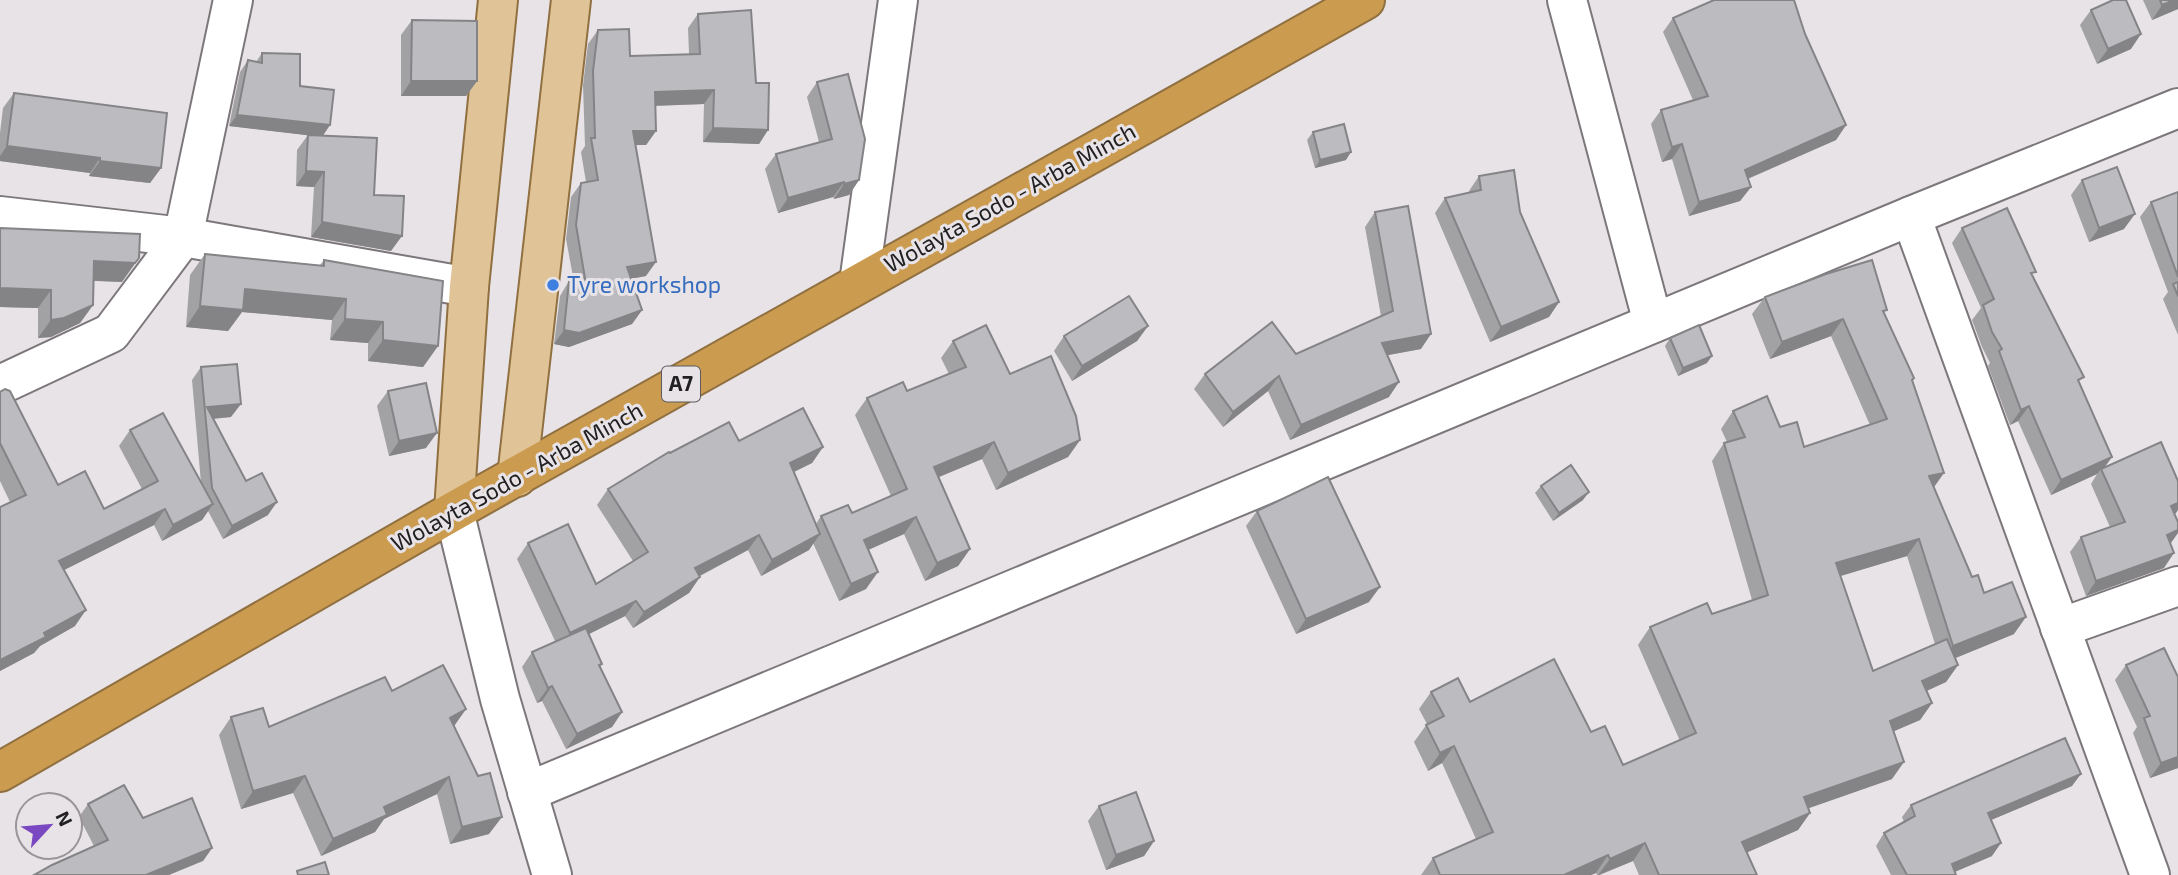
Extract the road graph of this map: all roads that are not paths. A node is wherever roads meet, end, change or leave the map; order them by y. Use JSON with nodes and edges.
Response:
{"nodes":[{"id":1,"x":233,"y":0,"type":"edge"},
{"id":2,"x":498,"y":0,"type":"edge"},
{"id":3,"x":571,"y":0,"type":"edge"},
{"id":4,"x":898,"y":0,"type":"edge"},
{"id":5,"x":1365,"y":0,"type":"edge"},
{"id":6,"x":1567,"y":0,"type":"edge"},
{"id":7,"x":2178,"y":108,"type":"edge"},
{"id":8,"x":0,"y":216,"type":"edge"},
{"id":9,"x":1911,"y":216,"type":"junction"},
{"id":10,"x":183,"y":236,"type":"junction"},
{"id":11,"x":859,"y":283,"type":"junction"},
{"id":12,"x":469,"y":287,"type":"junction"},
{"id":13,"x":1653,"y":323,"type":"junction"},
{"id":14,"x":0,"y":384,"type":"edge"},
{"id":15,"x":517,"y":477,"type":"junction"},
{"id":16,"x":454,"y":511,"type":"junction"},
{"id":17,"x":2178,"y":586,"type":"edge"},
{"id":18,"x":2060,"y":628,"type":"junction"},
{"id":19,"x":0,"y":772,"type":"edge"},
{"id":20,"x":527,"y":792,"type":"junction"},
{"id":21,"x":552,"y":875,"type":"edge"},
{"id":22,"x":2150,"y":875,"type":"edge"}],
"edges":[{"from":1,"to":10,"type":"street"},
{"from":2,"to":12,"type":"main road"},
{"from":3,"to":15,"type":"main road"},
{"from":4,"to":11,"type":"street"},
{"from":5,"to":11,"type":"highway","name":"Wolayta Sodo - Arba Minch","number":"A7"},
{"from":6,"to":13,"type":"street"},
{"from":7,"to":9,"type":"street"},
{"from":8,"to":10,"type":"street"},
{"from":9,"to":13,"type":"street"},
{"from":9,"to":18,"type":"street"},
{"from":10,"to":12,"type":"street"},
{"from":10,"to":14,"type":"street"},
{"from":11,"to":15,"type":"highway","name":"Wolayta Sodo - Arba Minch","number":"A7"},
{"from":12,"to":16,"type":"main road"},
{"from":13,"to":20,"type":"street"},
{"from":15,"to":16,"type":"highway","name":"Wolayta Sodo - Arba Minch","number":"A7"},
{"from":16,"to":19,"type":"highway","name":"Wolayta Sodo - Arba Minch","number":"A7"},
{"from":16,"to":20,"type":"street"},
{"from":17,"to":18,"type":"street"},
{"from":18,"to":22,"type":"street"},
{"from":20,"to":21,"type":"street"}]}
